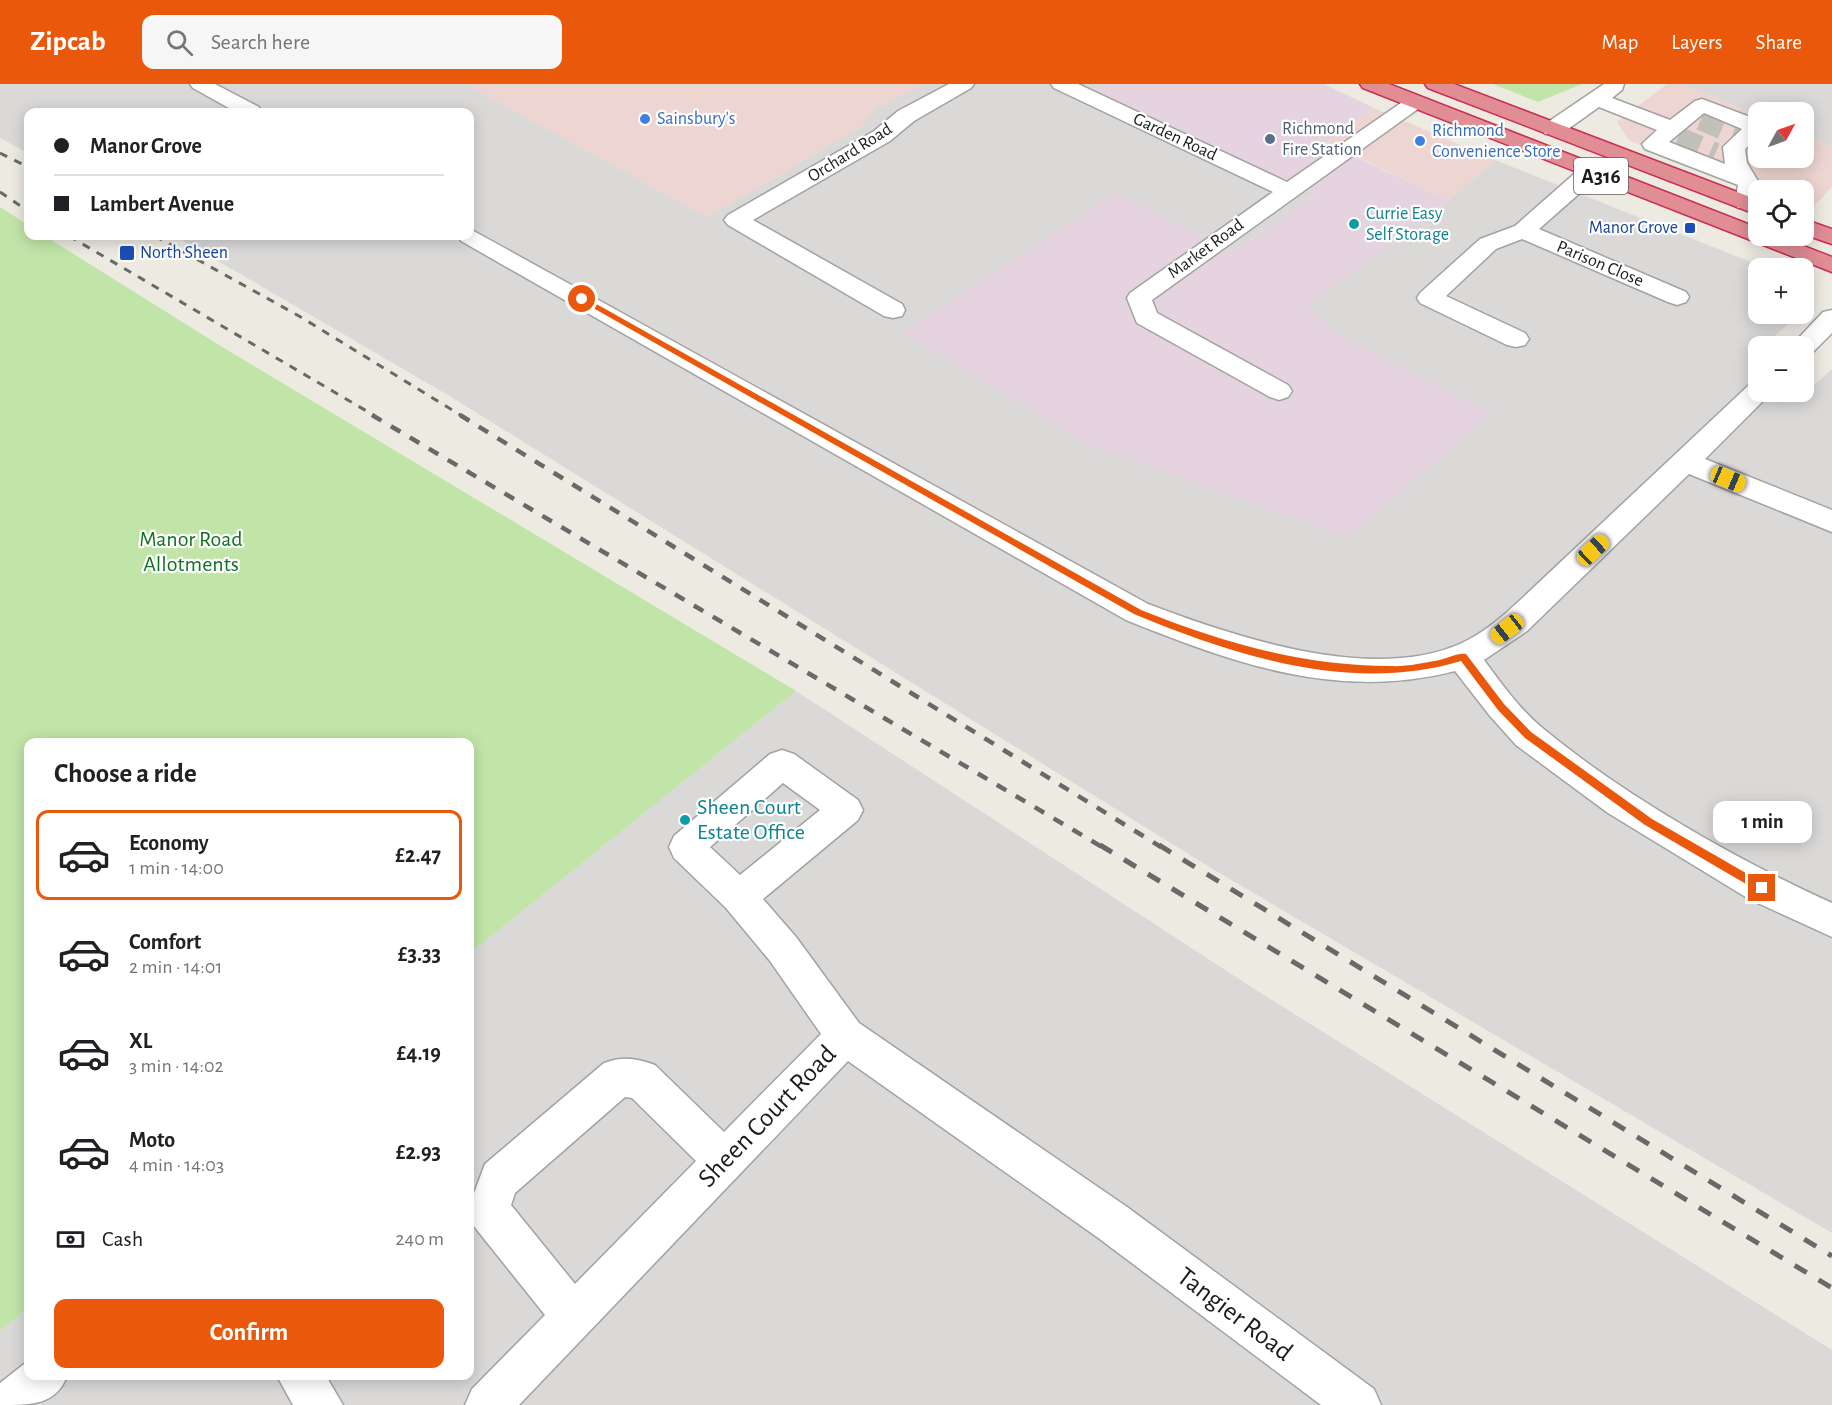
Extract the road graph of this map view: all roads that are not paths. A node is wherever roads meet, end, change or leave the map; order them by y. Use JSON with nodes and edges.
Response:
{"nodes":[{"id":1,"x":200,"y":84,"type":"edge"},
{"id":2,"x":964,"y":84,"type":"edge"},
{"id":3,"x":1062,"y":84,"type":"edge"},
{"id":4,"x":1370,"y":84,"type":"edge"},
{"id":5,"x":1435,"y":84,"type":"edge"},
{"id":6,"x":1618,"y":84,"type":"edge"},
{"id":7,"x":1597,"y":99,"type":"junction"},
{"id":8,"x":1415,"y":102,"type":"junction"},
{"id":9,"x":244,"y":108,"type":"edge"},
{"id":10,"x":1682,"y":127,"type":"junction"},
{"id":11,"x":1553,"y":129,"type":"junction"},
{"id":12,"x":1590,"y":172,"type":"junction"},
{"id":13,"x":1746,"y":180,"type":"junction"},
{"id":14,"x":1748,"y":183,"type":"edge"},
{"id":15,"x":1288,"y":190,"type":"junction"},
{"id":16,"x":1748,"y":204,"type":"edge"},
{"id":17,"x":1814,"y":230,"type":"edge"},
{"id":18,"x":1523,"y":231,"type":"junction"},
{"id":19,"x":1832,"y":237,"type":"edge"},
{"id":20,"x":474,"y":238,"type":"edge"},
{"id":21,"x":848,"y":259,"type":"dead end"},
{"id":22,"x":1832,"y":265,"type":"edge"},
{"id":23,"x":826,"y":272,"type":"junction"},
{"id":24,"x":1677,"y":297,"type":"dead end"},
{"id":25,"x":893,"y":310,"type":"dead end"},
{"id":26,"x":1832,"y":318,"type":"edge"},
{"id":27,"x":1814,"y":336,"type":"edge"},
{"id":28,"x":1516,"y":339,"type":"dead end"},
{"id":29,"x":1279,"y":391,"type":"dead end"},
{"id":30,"x":1748,"y":401,"type":"edge"},
{"id":31,"x":1686,"y":462,"type":"junction"},
{"id":32,"x":1832,"y":522,"type":"edge"},
{"id":33,"x":1463,"y":657,"type":"junction"},
{"id":34,"x":739,"y":897,"type":"dead end"},
{"id":35,"x":1832,"y":920,"type":"edge"},
{"id":36,"x":845,"y":1036,"type":"junction"},
{"id":37,"x":724,"y":1161,"type":"junction"},
{"id":38,"x":1112,"y":1222,"type":"joint"},
{"id":39,"x":574,"y":1316,"type":"junction"},
{"id":40,"x":40,"y":1380,"type":"edge"},
{"id":41,"x":302,"y":1380,"type":"edge"},
{"id":42,"x":8,"y":1405,"type":"edge"},
{"id":43,"x":320,"y":1405,"type":"edge"},
{"id":44,"x":488,"y":1405,"type":"edge"},
{"id":45,"x":1358,"y":1405,"type":"edge"}],
"edges":[{"from":1,"to":9,"type":"street"},
{"from":2,"to":23,"type":"street","name":"Orchard Road"},
{"from":3,"to":15,"type":"street","name":"Garden Road"},
{"from":4,"to":8,"type":"highway","number":"A316"},
{"from":5,"to":11,"type":"highway","number":"A316"},
{"from":6,"to":7,"type":"street"},
{"from":7,"to":10,"type":"street"},
{"from":7,"to":11,"type":"street"},
{"from":8,"to":12,"type":"highway","number":"A316"},
{"from":8,"to":15,"type":"street","name":"Market Road"},
{"from":10,"to":13,"type":"street"},
{"from":10,"to":13,"type":"street"},
{"from":11,"to":16,"type":"highway","number":"A316"},
{"from":12,"to":18,"type":"street","name":"Parison Close"},
{"from":12,"to":22,"type":"highway","number":"A316"},
{"from":13,"to":14,"type":"street"},
{"from":15,"to":29,"type":"street","name":"Market Road"},
{"from":17,"to":19,"type":"highway"},
{"from":18,"to":24,"type":"street","name":"Parison Close"},
{"from":18,"to":28,"type":"street","name":"Parison Close"},
{"from":20,"to":33,"type":"street"},
{"from":21,"to":23,"type":"street"},
{"from":23,"to":25,"type":"street"},
{"from":26,"to":27,"type":"street"},
{"from":30,"to":31,"type":"street"},
{"from":31,"to":32,"type":"street"},
{"from":31,"to":33,"type":"street"},
{"from":33,"to":35,"type":"street"},
{"from":34,"to":36,"type":"street"},
{"from":36,"to":37,"type":"street","name":"Sheen Court Road"},
{"from":36,"to":38,"type":"street","name":"Sheen Court Road"},
{"from":37,"to":39,"type":"street","name":"Sheen Court Road"},
{"from":37,"to":39,"type":"street"},
{"from":38,"to":45,"type":"street","name":"Tangier Road"},
{"from":39,"to":44,"type":"street","name":"Sheen Court Road"},
{"from":40,"to":42,"type":"street"},
{"from":41,"to":43,"type":"street"}]}
